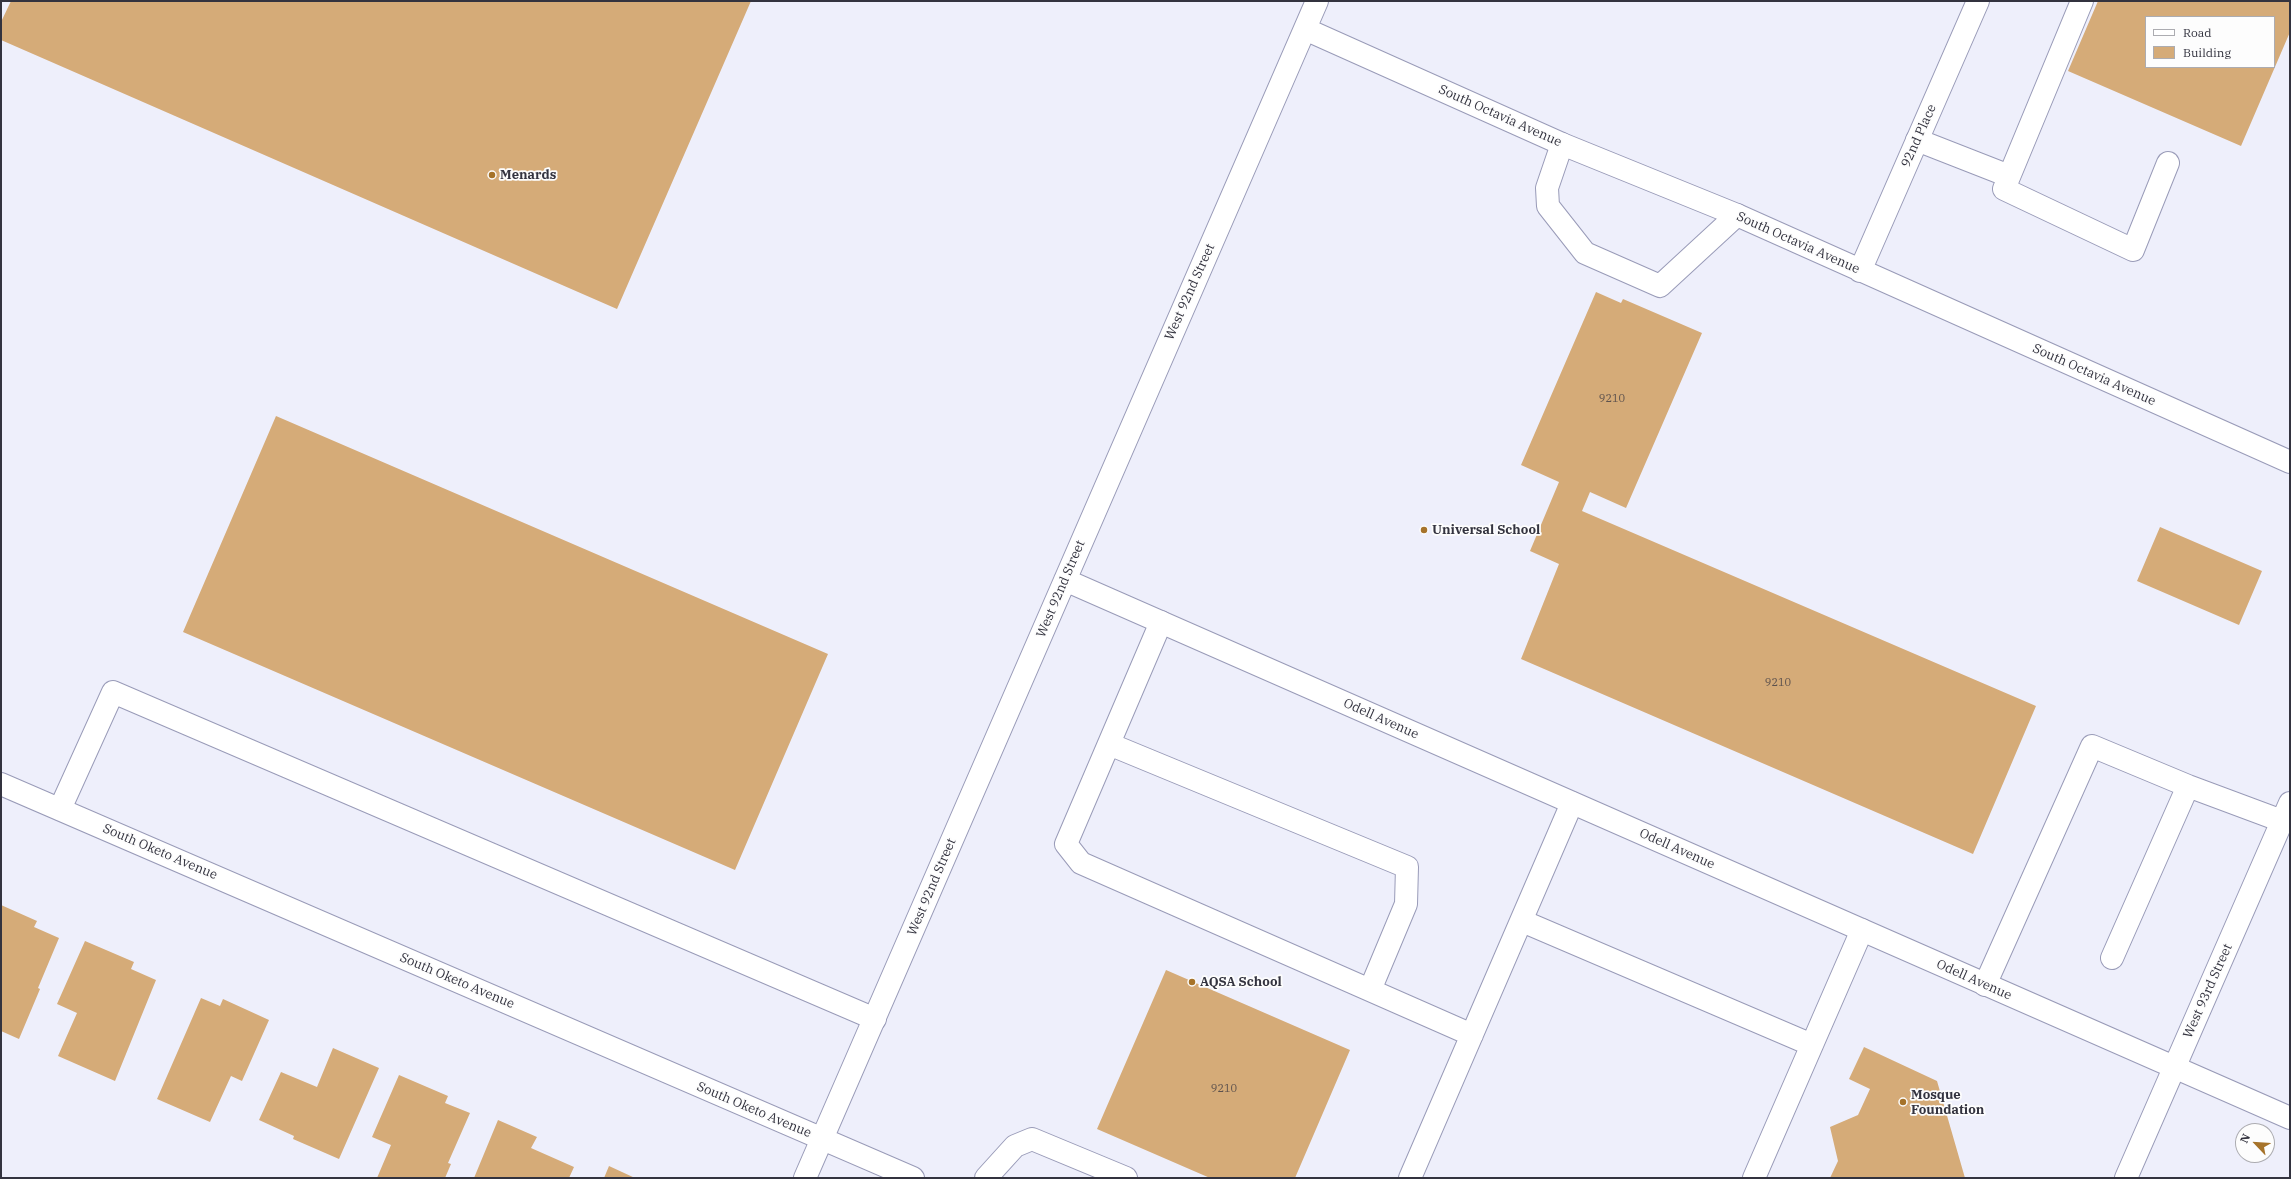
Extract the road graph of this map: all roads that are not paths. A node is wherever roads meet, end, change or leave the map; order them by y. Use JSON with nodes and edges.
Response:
{"nodes":[{"id":1,"x":1317,"y":1,"type":"edge"},
{"id":2,"x":1978,"y":1,"type":"edge"},
{"id":3,"x":2082,"y":1,"type":"edge"},
{"id":4,"x":1305,"y":29,"type":"junction"},
{"id":5,"x":1917,"y":140,"type":"junction"},
{"id":6,"x":1562,"y":144,"type":"junction"},
{"id":7,"x":2168,"y":163,"type":"dead end"},
{"id":8,"x":2009,"y":176,"type":"junction"},
{"id":9,"x":1737,"y":215,"type":"junction"},
{"id":10,"x":1860,"y":271,"type":"junction"},
{"id":11,"x":2290,"y":462,"type":"edge"},
{"id":12,"x":1065,"y":580,"type":"junction"},
{"id":13,"x":1161,"y":622,"type":"junction"},
{"id":14,"x":1109,"y":744,"type":"junction"},
{"id":15,"x":1,"y":784,"type":"edge"},
{"id":16,"x":2188,"y":786,"type":"junction"},
{"id":17,"x":1572,"y":803,"type":"junction"},
{"id":18,"x":60,"y":809,"type":"junction"},
{"id":19,"x":2286,"y":812,"type":"edge"},
{"id":20,"x":1522,"y":921,"type":"junction"},
{"id":21,"x":1862,"y":930,"type":"junction"},
{"id":22,"x":2112,"y":958,"type":"dead end"},
{"id":23,"x":1985,"y":984,"type":"junction"},
{"id":24,"x":1370,"y":990,"type":"junction"},
{"id":25,"x":875,"y":1019,"type":"junction"},
{"id":26,"x":1472,"y":1035,"type":"junction"},
{"id":27,"x":1812,"y":1045,"type":"junction"},
{"id":28,"x":2174,"y":1068,"type":"junction"},
{"id":29,"x":2290,"y":1118,"type":"edge"},
{"id":30,"x":822,"y":1139,"type":"junction"},
{"id":31,"x":805,"y":1178,"type":"edge"},
{"id":32,"x":913,"y":1178,"type":"edge"},
{"id":33,"x":986,"y":1178,"type":"edge"},
{"id":34,"x":1126,"y":1178,"type":"edge"},
{"id":35,"x":1410,"y":1178,"type":"edge"},
{"id":36,"x":1754,"y":1178,"type":"edge"},
{"id":37,"x":2126,"y":1178,"type":"edge"}],
"edges":[{"from":1,"to":4,"type":"street","name":"West 92nd Street"},
{"from":2,"to":5,"type":"street","name":"92nd Place"},
{"from":3,"to":8,"type":"street"},
{"from":4,"to":6,"type":"street","name":"South Octavia Avenue"},
{"from":4,"to":12,"type":"street","name":"West 92nd Street"},
{"from":5,"to":8,"type":"street"},
{"from":5,"to":10,"type":"street","name":"92nd Place"},
{"from":6,"to":9,"type":"street","name":"South Octavia Avenue"},
{"from":6,"to":9,"type":"street"},
{"from":7,"to":8,"type":"street"},
{"from":9,"to":10,"type":"street","name":"South Octavia Avenue"},
{"from":10,"to":11,"type":"street","name":"South Octavia Avenue"},
{"from":12,"to":13,"type":"street","name":"Odell Avenue"},
{"from":12,"to":25,"type":"street","name":"West 92nd Street"},
{"from":13,"to":14,"type":"street"},
{"from":13,"to":17,"type":"street","name":"Odell Avenue"},
{"from":14,"to":24,"type":"street"},
{"from":14,"to":24,"type":"street"},
{"from":15,"to":18,"type":"street","name":"South Oketo Avenue"},
{"from":16,"to":19,"type":"street"},
{"from":16,"to":22,"type":"street"},
{"from":16,"to":23,"type":"street"},
{"from":17,"to":20,"type":"street"},
{"from":17,"to":21,"type":"street","name":"Odell Avenue"},
{"from":18,"to":25,"type":"street"},
{"from":18,"to":30,"type":"street","name":"South Oketo Avenue"},
{"from":19,"to":28,"type":"street","name":"West 93rd Street"},
{"from":20,"to":26,"type":"street"},
{"from":20,"to":27,"type":"street"},
{"from":21,"to":23,"type":"street","name":"Odell Avenue"},
{"from":21,"to":27,"type":"street"},
{"from":23,"to":28,"type":"street","name":"Odell Avenue"},
{"from":24,"to":26,"type":"street"},
{"from":25,"to":30,"type":"street","name":"West 92nd Street"},
{"from":26,"to":35,"type":"street"},
{"from":27,"to":36,"type":"street"},
{"from":28,"to":29,"type":"street","name":"Odell Avenue"},
{"from":28,"to":37,"type":"street","name":"West 93rd Street"},
{"from":30,"to":31,"type":"street","name":"West 92nd Street"},
{"from":30,"to":32,"type":"street","name":"South Oketo Avenue"},
{"from":33,"to":34,"type":"street"}]}
